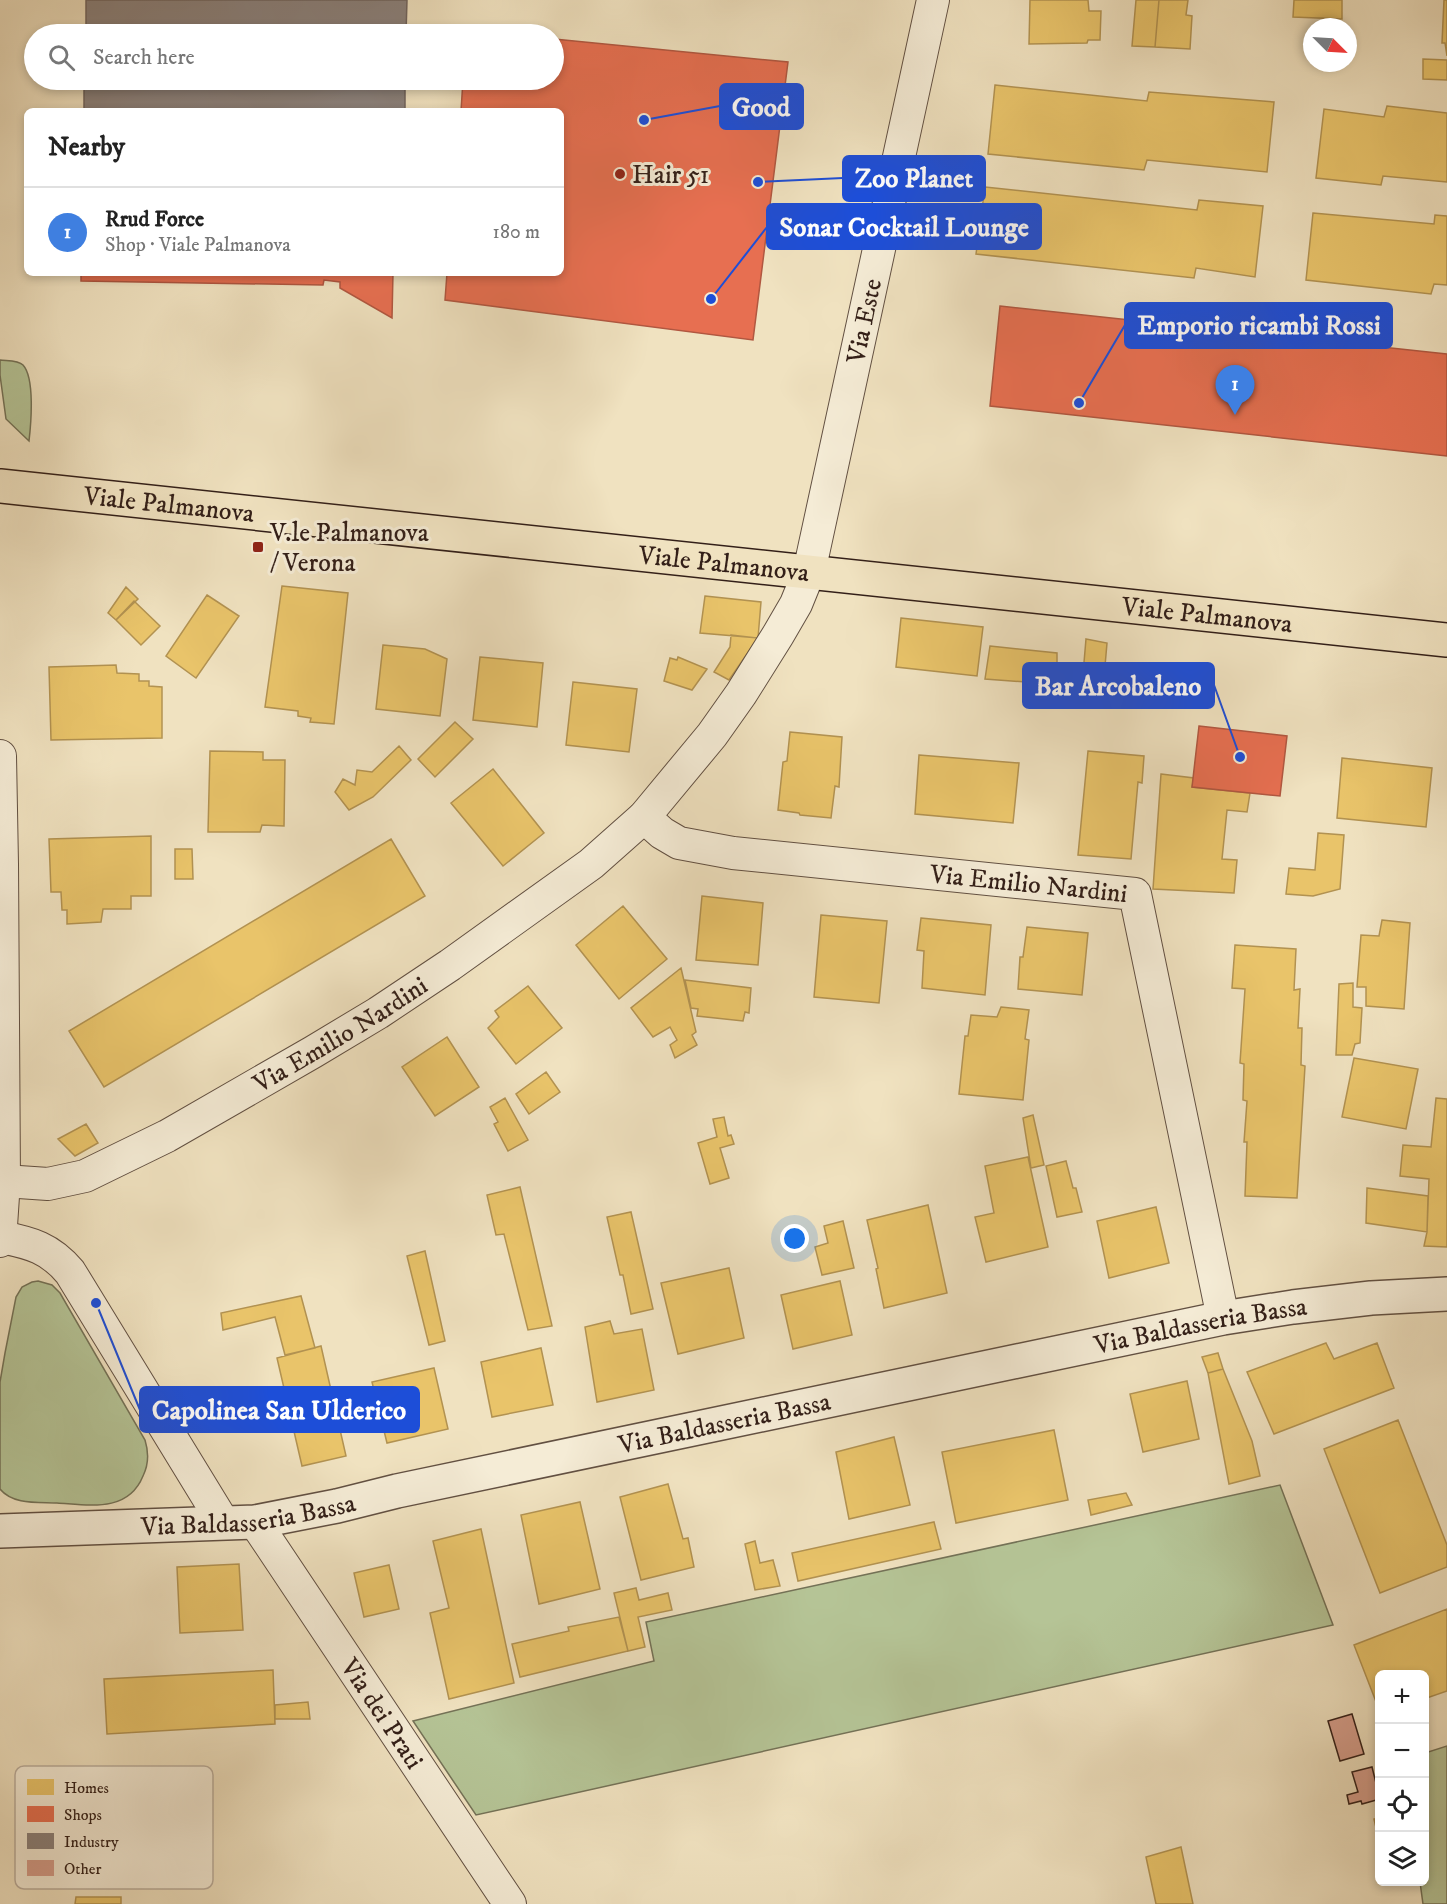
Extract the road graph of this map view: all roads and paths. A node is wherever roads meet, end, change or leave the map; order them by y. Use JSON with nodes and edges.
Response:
{"nodes":[{"id":1,"x":933,"y":0,"type":"edge"},
{"id":2,"x":0,"y":486,"type":"edge"},
{"id":3,"x":809,"y":572,"type":"junction"},
{"id":4,"x":1447,"y":640,"type":"edge"},
{"id":5,"x":0,"y":756,"type":"edge"},
{"id":6,"x":644,"y":817,"type":"junction"},
{"id":7,"x":1,"y":863,"type":"edge"},
{"id":8,"x":1,"y":1037,"type":"edge"},
{"id":9,"x":4,"y":1181,"type":"junction"},
{"id":10,"x":0,"y":1239,"type":"edge"},
{"id":11,"x":1447,"y":1293,"type":"edge"},
{"id":12,"x":1223,"y":1318,"type":"junction"},
{"id":13,"x":239,"y":1522,"type":"junction"},
{"id":14,"x":0,"y":1531,"type":"edge"},
{"id":15,"x":510,"y":1904,"type":"edge"}],
"edges":[{"from":1,"to":3,"type":"street","name":"Via Este"},
{"from":2,"to":3,"type":"main road","name":"Viale Palmanova"},
{"from":3,"to":4,"type":"main road","name":"Viale Palmanova"},
{"from":3,"to":6,"type":"street","name":"Via Emilio Nardini"},
{"from":5,"to":7,"type":"street"},
{"from":6,"to":9,"type":"street","name":"Via Emilio Nardini"},
{"from":6,"to":12,"type":"street","name":"Via Emilio Nardini"},
{"from":7,"to":8,"type":"street"},
{"from":8,"to":9,"type":"street"},
{"from":9,"to":10,"type":"street"},
{"from":10,"to":13,"type":"street","name":"Via dei Prati"},
{"from":11,"to":12,"type":"street","name":"Via Baldasseria Bassa"},
{"from":12,"to":13,"type":"street","name":"Via Baldasseria Bassa"},
{"from":13,"to":14,"type":"street","name":"Via Baldasseria Bassa"},
{"from":13,"to":15,"type":"street","name":"Via dei Prati"}]}
